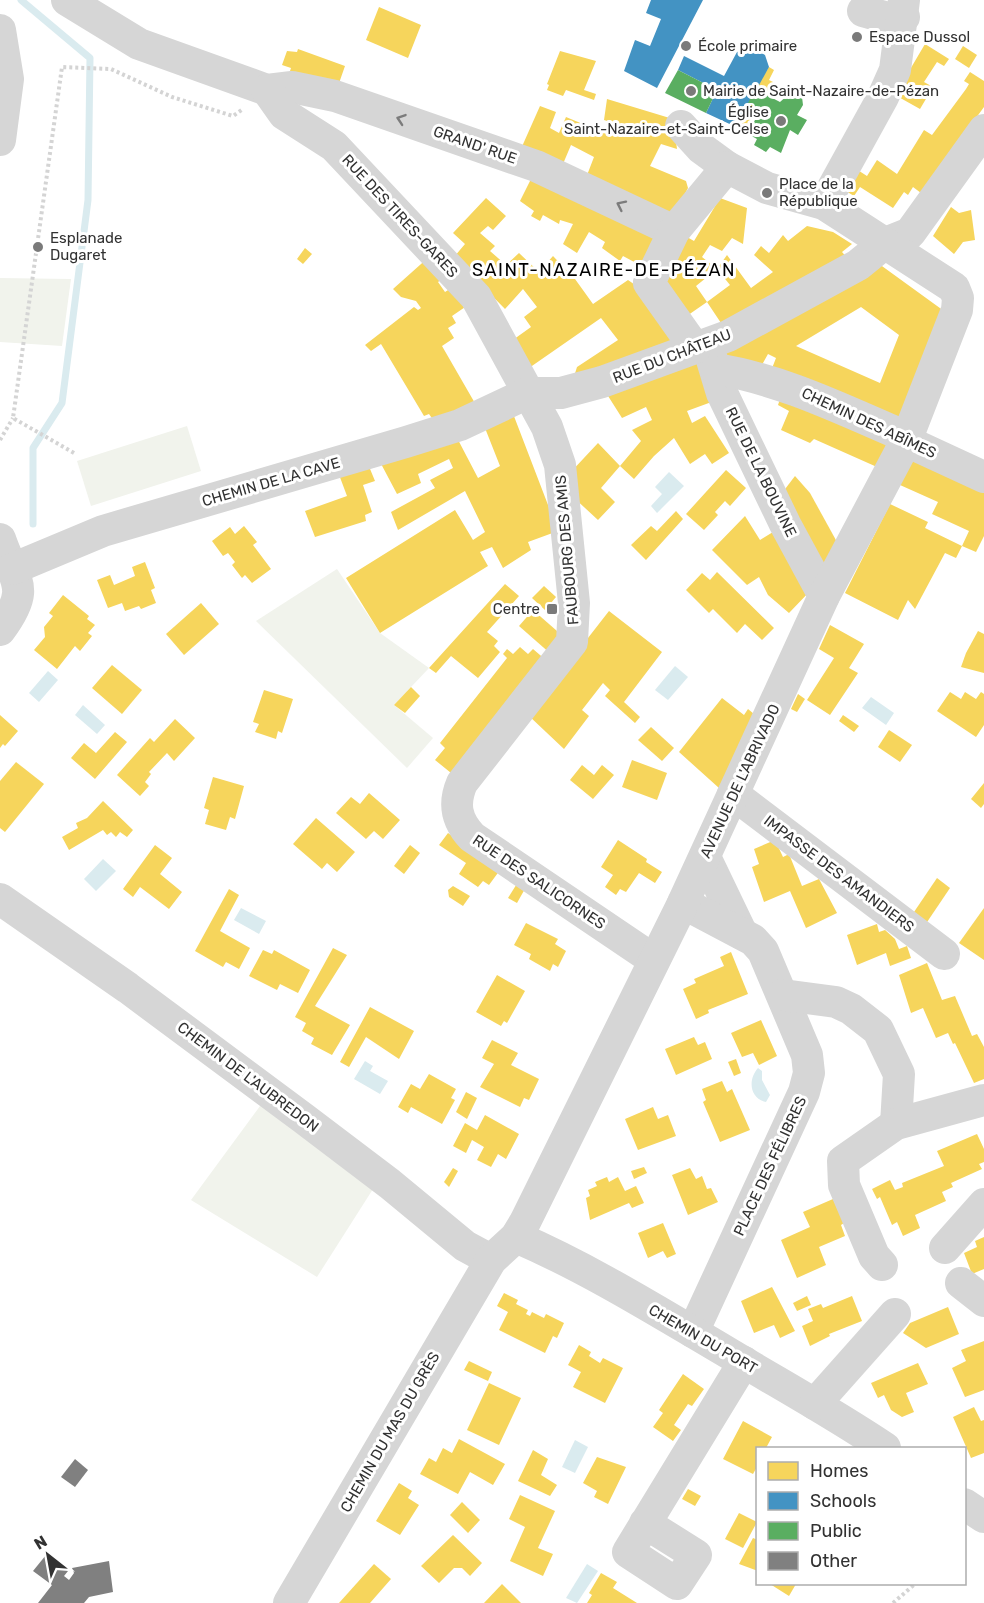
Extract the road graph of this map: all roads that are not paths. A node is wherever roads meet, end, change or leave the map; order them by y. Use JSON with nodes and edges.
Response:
{"nodes":[{"id":1,"x":67,"y":0,"type":"edge"},
{"id":2,"x":904,"y":8,"type":"edge"},
{"id":3,"x":863,"y":10,"type":"dead end"},
{"id":4,"x":0,"y":30,"type":"edge"},
{"id":5,"x":267,"y":90,"type":"junction"},
{"id":6,"x":681,"y":126,"type":"dead end"},
{"id":7,"x":984,"y":130,"type":"edge"},
{"id":8,"x":0,"y":140,"type":"edge"},
{"id":9,"x":727,"y":167,"type":"junction"},
{"id":10,"x":829,"y":194,"type":"junction"},
{"id":11,"x":674,"y":231,"type":"junction"},
{"id":12,"x":888,"y":244,"type":"junction"},
{"id":13,"x":706,"y":354,"type":"junction"},
{"id":14,"x":528,"y":393,"type":"junction"},
{"id":15,"x":906,"y":441,"type":"junction"},
{"id":16,"x":984,"y":477,"type":"edge"},
{"id":17,"x":6,"y":560,"type":"edge"},
{"id":18,"x":824,"y":596,"type":"junction"},
{"id":19,"x":0,"y":630,"type":"edge"},
{"id":20,"x":572,"y":642,"type":"joint"},
{"id":21,"x":733,"y":794,"type":"junction"},
{"id":22,"x":705,"y":857,"type":"junction"},
{"id":23,"x":0,"y":899,"type":"edge"},
{"id":24,"x":683,"y":903,"type":"junction"},
{"id":25,"x":742,"y":934,"type":"junction"},
{"id":26,"x":944,"y":954,"type":"dead end"},
{"id":27,"x":654,"y":960,"type":"junction"},
{"id":28,"x":783,"y":995,"type":"junction"},
{"id":29,"x":984,"y":1100,"type":"edge"},
{"id":30,"x":896,"y":1124,"type":"junction"},
{"id":31,"x":984,"y":1204,"type":"edge"},
{"id":32,"x":516,"y":1237,"type":"junction"},
{"id":33,"x":945,"y":1248,"type":"dead end"},
{"id":34,"x":491,"y":1260,"type":"junction"},
{"id":35,"x":882,"y":1264,"type":"dead end"},
{"id":36,"x":895,"y":1314,"type":"dead end"},
{"id":37,"x":693,"y":1332,"type":"junction"},
{"id":38,"x":744,"y":1362,"type":"junction"},
{"id":39,"x":814,"y":1404,"type":"junction"},
{"id":40,"x":882,"y":1447,"type":"edge"},
{"id":41,"x":966,"y":1505,"type":"edge"},
{"id":42,"x":984,"y":1517,"type":"edge"},
{"id":43,"x":645,"y":1523,"type":"dead end"},
{"id":44,"x":295,"y":1600,"type":"edge"}],
"edges":[{"from":1,"to":5,"type":"street"},
{"from":2,"to":3,"type":"street"},
{"from":2,"to":10,"type":"street"},
{"from":4,"to":8,"type":"street"},
{"from":11,"to":5,"type":"street","name":"GRAND' RUE","one_way":true},
{"from":5,"to":14,"type":"street","name":"RUE DES TIRES-GARES"},
{"from":6,"to":9,"type":"street"},
{"from":7,"to":12,"type":"street","name":"RUE DU CHÂTEAU"},
{"from":9,"to":10,"type":"street"},
{"from":9,"to":11,"type":"street"},
{"from":10,"to":12,"type":"street"},
{"from":11,"to":13,"type":"street","name":"RUE DE LA BOUVINE"},
{"from":12,"to":13,"type":"street","name":"RUE DU CHÂTEAU"},
{"from":12,"to":15,"type":"street","name":"AVENUE DE L'ABRIVADO"},
{"from":13,"to":14,"type":"street","name":"RUE DU CHÂTEAU"},
{"from":13,"to":15,"type":"street","name":"CHEMIN DES ABÎMES"},
{"from":13,"to":18,"type":"street","name":"RUE DE LA BOUVINE"},
{"from":14,"to":17,"type":"street","name":"CHEMIN DE LA CAVE"},
{"from":14,"to":20,"type":"street","name":"FAUBOURG DES AMIS"},
{"from":15,"to":16,"type":"street","name":"CHEMIN DES ABÎMES"},
{"from":15,"to":18,"type":"street","name":"AVENUE DE L'ABRIVADO"},
{"from":17,"to":19,"type":"street"},
{"from":18,"to":21,"type":"street","name":"AVENUE DE L'ABRIVADO"},
{"from":20,"to":27,"type":"street","name":"RUE DES SALICORNES"},
{"from":21,"to":22,"type":"street","name":"AVENUE DE L'ABRIVADO"},
{"from":21,"to":26,"type":"street","name":"IMPASSE DES AMANDIERS"},
{"from":22,"to":24,"type":"street","name":"AVENUE DE L'ABRIVADO"},
{"from":22,"to":25,"type":"street","name":"PLACE DES FÉLIBRES"},
{"from":23,"to":34,"type":"street","name":"CHEMIN DE L'AUBREDON"},
{"from":24,"to":25,"type":"street","name":"PLACE DES FÉLIBRES"},
{"from":24,"to":27,"type":"street","name":"AVENUE DE L'ABRIVADO"},
{"from":25,"to":28,"type":"street","name":"PLACE DES FÉLIBRES"},
{"from":27,"to":32,"type":"street","name":"AVENUE DE L'ABRIVADO"},
{"from":28,"to":30,"type":"street"},
{"from":28,"to":37,"type":"street","name":"PLACE DES FÉLIBRES"},
{"from":29,"to":30,"type":"street"},
{"from":30,"to":35,"type":"street"},
{"from":31,"to":33,"type":"street"},
{"from":32,"to":34,"type":"street","name":"AVENUE DE L'ABRIVADO"},
{"from":32,"to":37,"type":"street","name":"CHEMIN DU PORT"},
{"from":34,"to":44,"type":"street","name":"CHEMIN DU MAS DU GRÈS"},
{"from":36,"to":39,"type":"street"},
{"from":37,"to":38,"type":"street","name":"CHEMIN DU PORT"},
{"from":38,"to":39,"type":"street","name":"CHEMIN DU PORT"},
{"from":38,"to":43,"type":"street"},
{"from":39,"to":40,"type":"street","name":"CHEMIN DU PORT"},
{"from":41,"to":42,"type":"street"}]}
